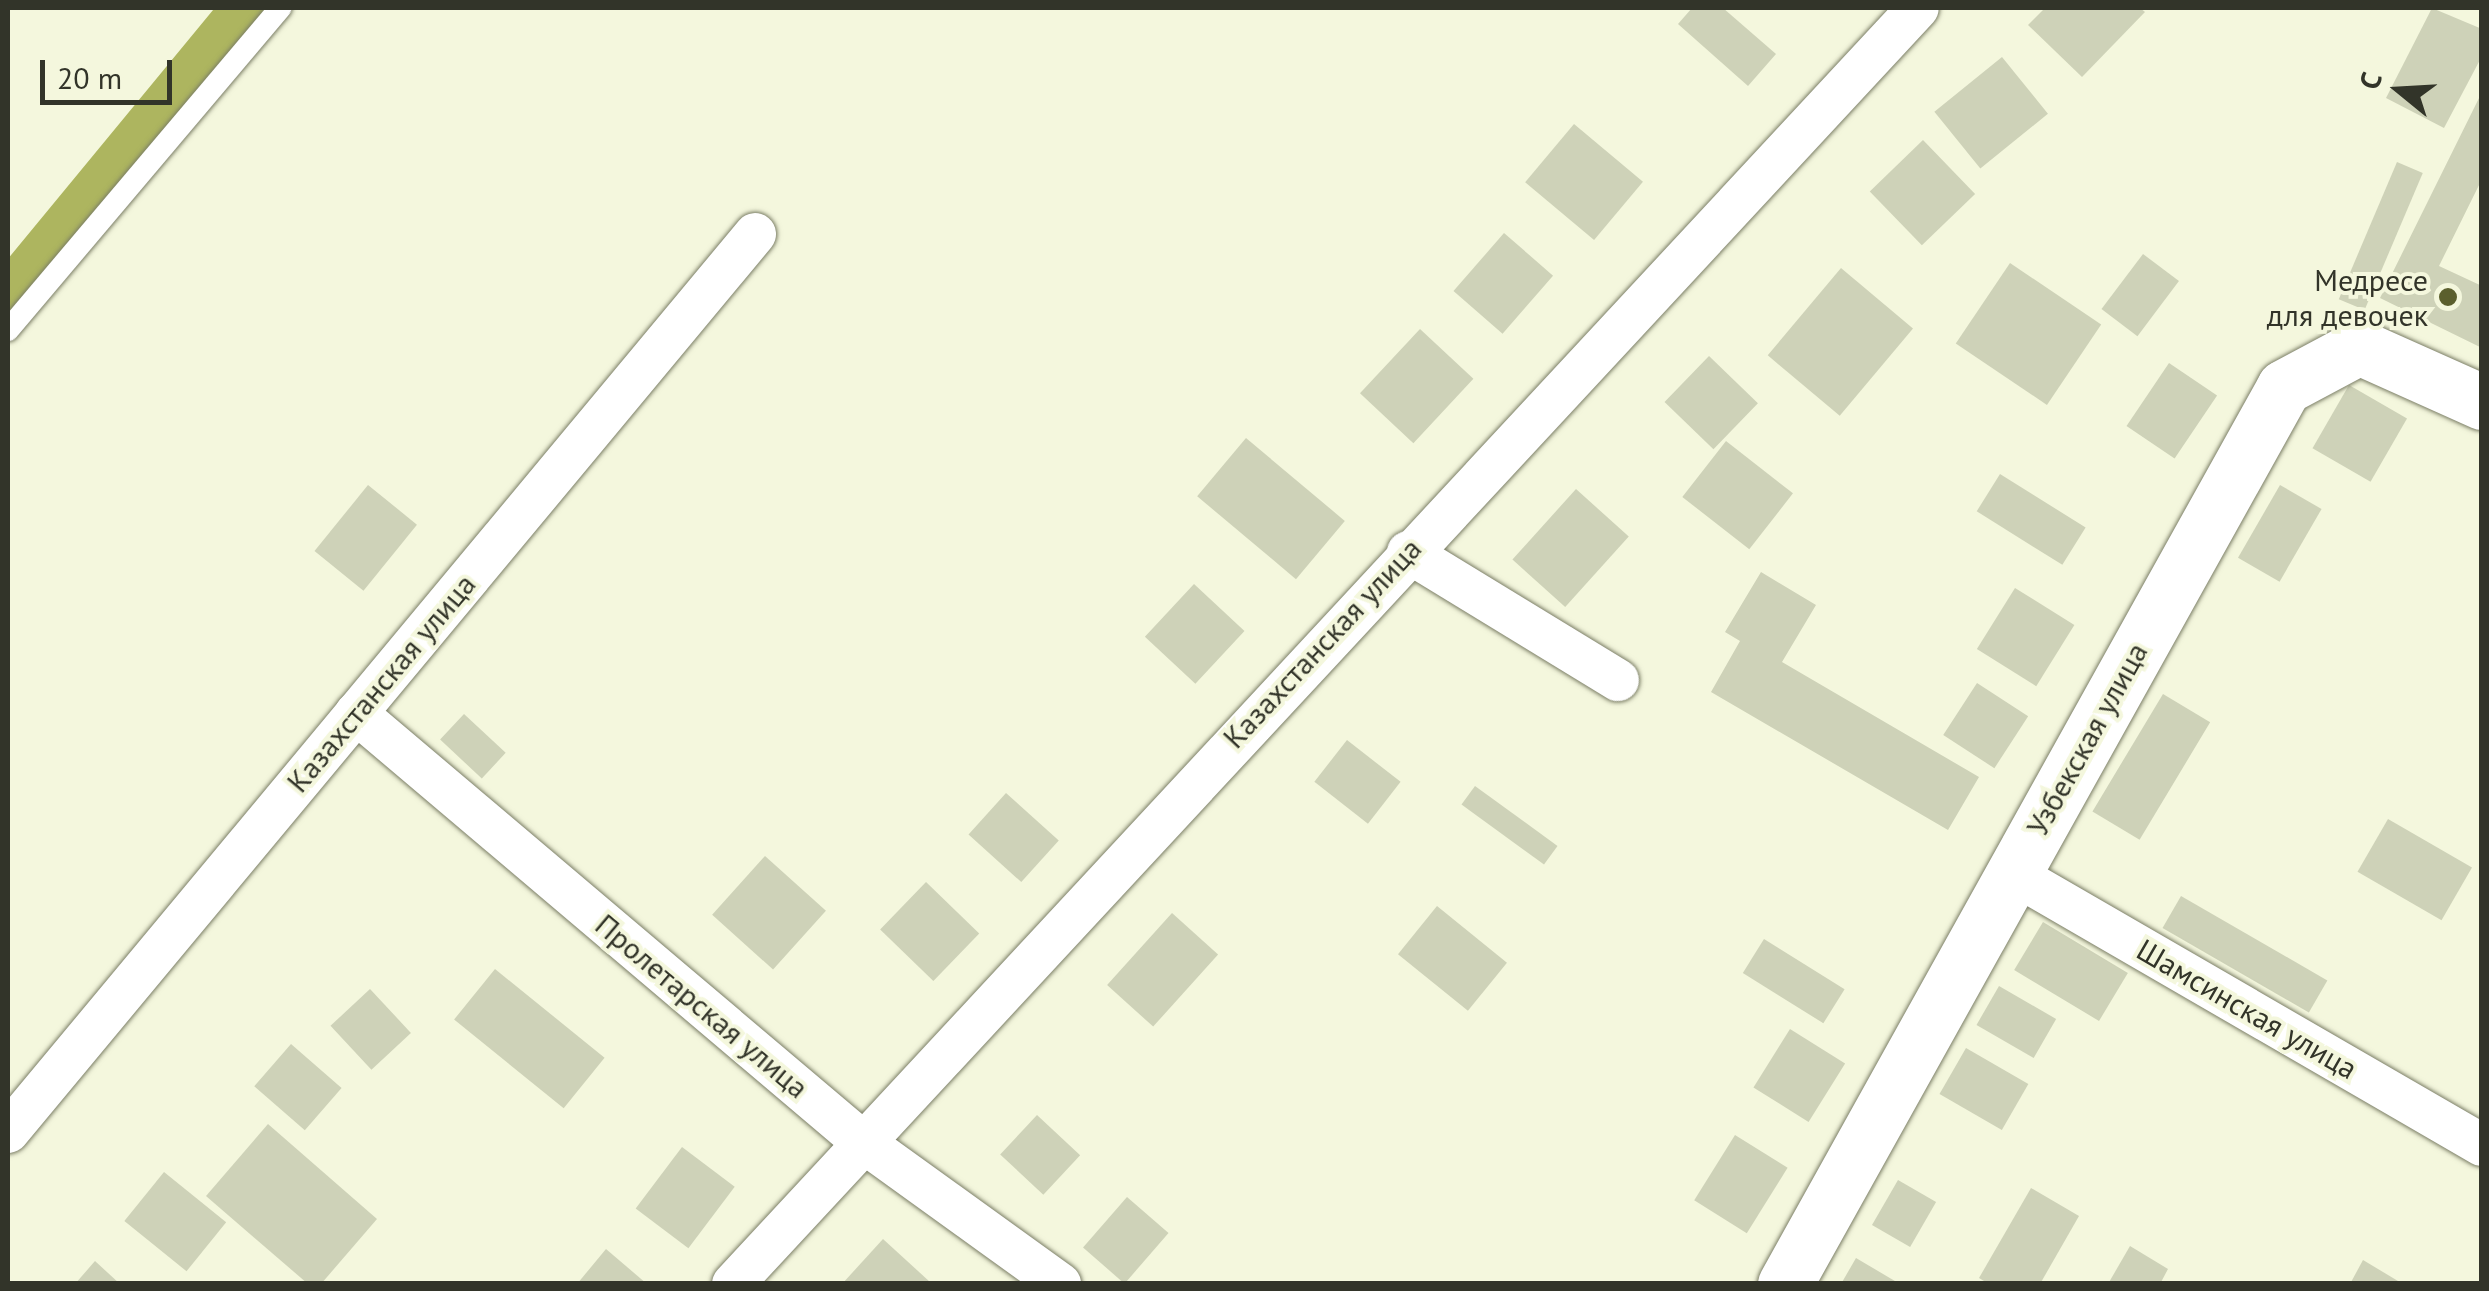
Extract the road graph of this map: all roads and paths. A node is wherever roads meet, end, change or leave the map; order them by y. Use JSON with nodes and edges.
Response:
{"nodes":[{"id":1,"x":280,"y":8,"type":"edge"},
{"id":2,"x":1918,"y":8,"type":"edge"},
{"id":3,"x":755,"y":234,"type":"dead end"},
{"id":4,"x":8,"y":330,"type":"edge"},
{"id":5,"x":2482,"y":402,"type":"edge"},
{"id":6,"x":1408,"y":552,"type":"junction"},
{"id":7,"x":1618,"y":680,"type":"dead end"},
{"id":8,"x":356,"y":713,"type":"junction"},
{"id":9,"x":2012,"y":873,"type":"junction"},
{"id":10,"x":8,"y":1132,"type":"edge"},
{"id":11,"x":858,"y":1139,"type":"junction"},
{"id":12,"x":2482,"y":1145,"type":"edge"},
{"id":13,"x":733,"y":1284,"type":"edge"},
{"id":14,"x":1060,"y":1284,"type":"edge"},
{"id":15,"x":1784,"y":1284,"type":"edge"}],
"edges":[{"from":1,"to":4,"type":"lane"},
{"from":2,"to":6,"type":"street","name":"Казахстанская улица"},
{"from":3,"to":8,"type":"street","name":"Казахстанская улица"},
{"from":5,"to":9,"type":"street","name":"Узбекская улица"},
{"from":6,"to":7,"type":"street"},
{"from":6,"to":11,"type":"street","name":"Казахстанская улица"},
{"from":8,"to":10,"type":"street","name":"Казахстанская улица"},
{"from":8,"to":11,"type":"street","name":"Пролетарская улица"},
{"from":9,"to":12,"type":"street","name":"Шамсинская улица"},
{"from":9,"to":15,"type":"street","name":"Узбекская улица"},
{"from":11,"to":13,"type":"street","name":"Казахстанская улица"},
{"from":11,"to":14,"type":"street","name":"Пролетарская улица"}]}
